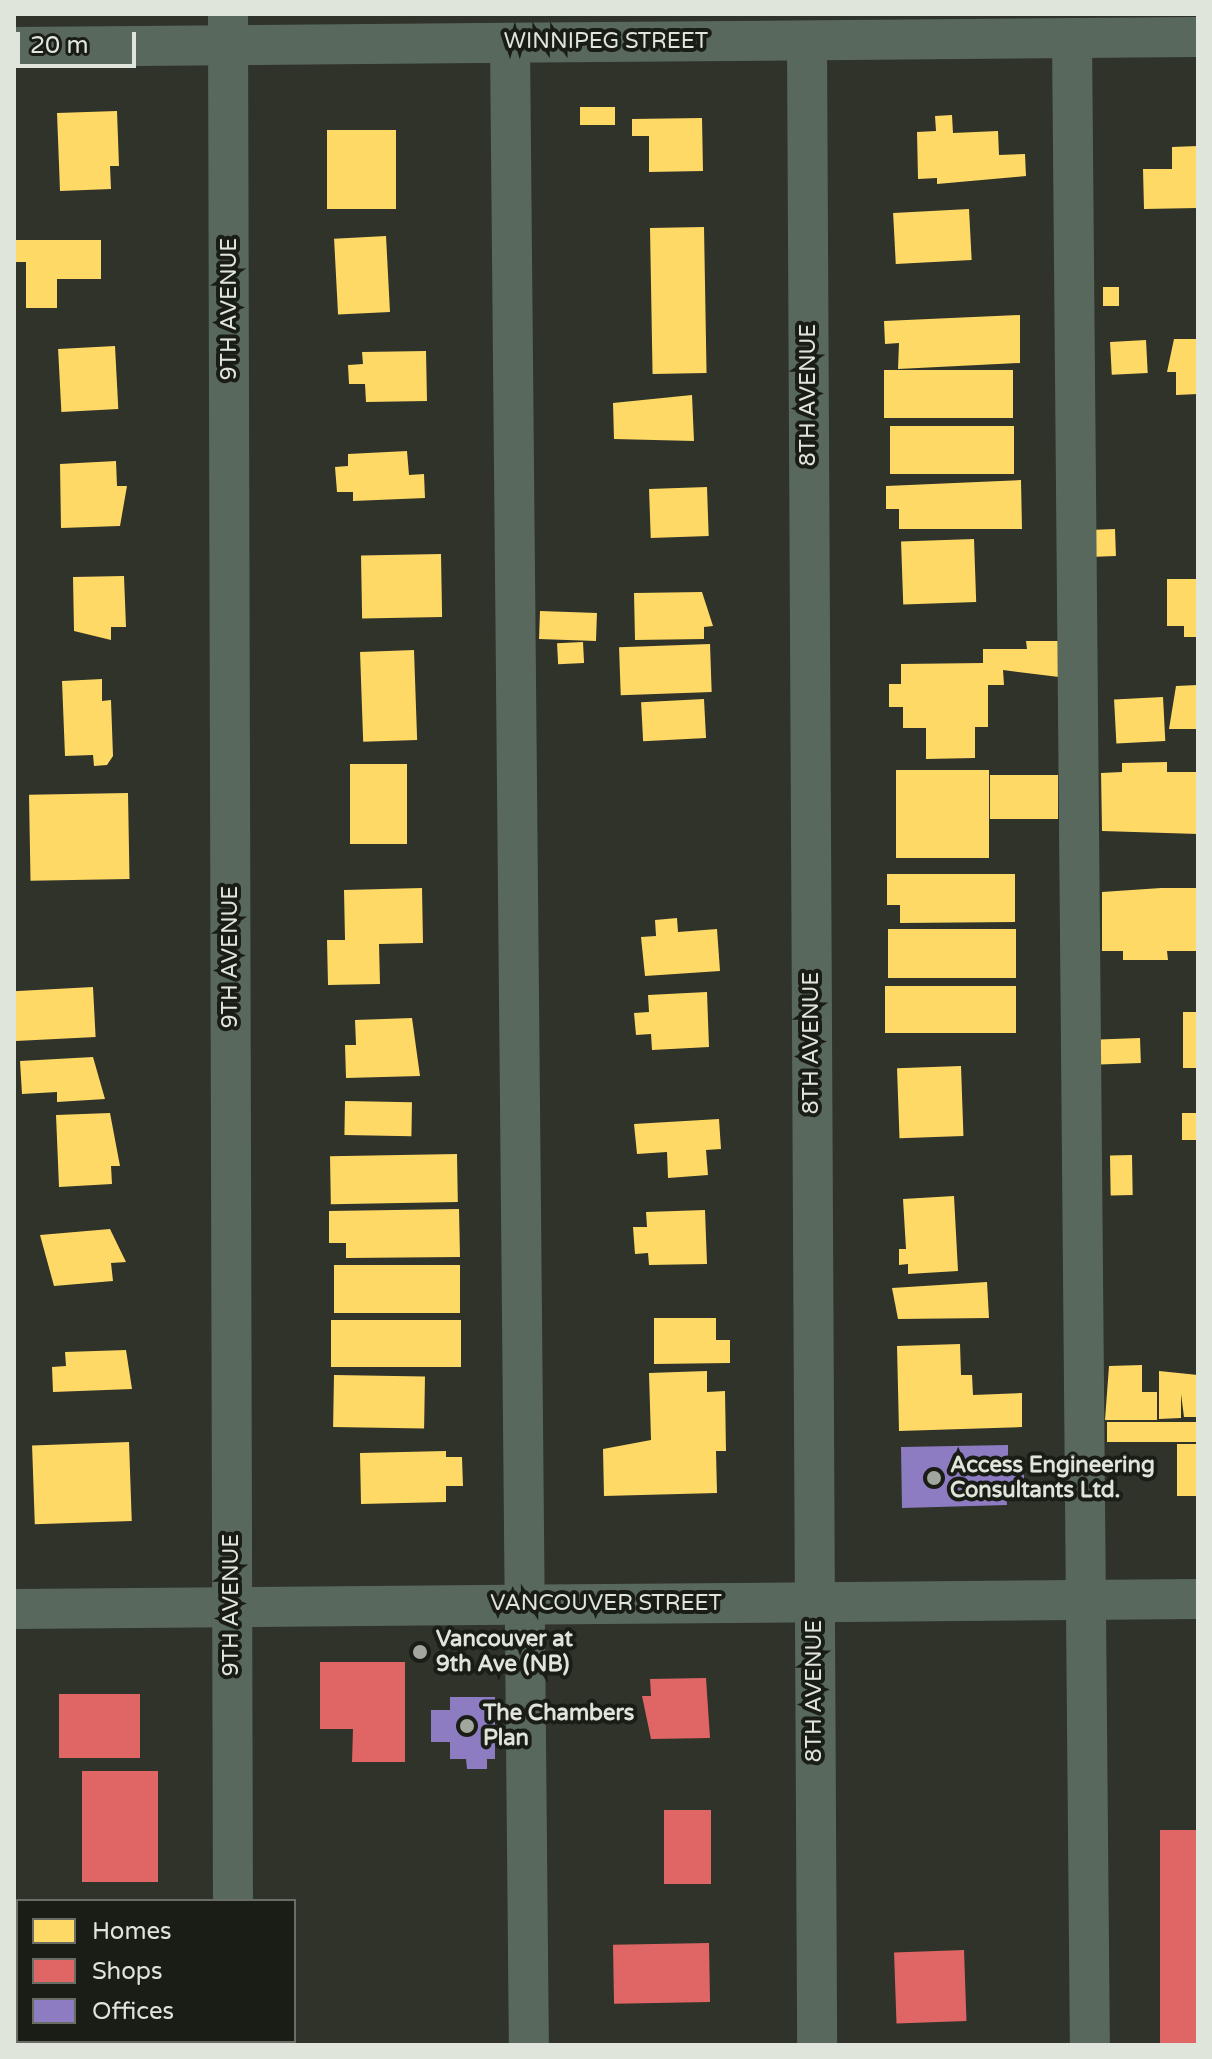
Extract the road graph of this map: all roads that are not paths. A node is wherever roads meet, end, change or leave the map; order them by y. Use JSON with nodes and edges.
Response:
{"nodes":[{"id":1,"x":229,"y":30,"type":"edge"},
{"id":2,"x":1198,"y":37,"type":"edge"},
{"id":3,"x":1072,"y":38,"type":"junction"},
{"id":4,"x":807,"y":41,"type":"junction"},
{"id":5,"x":510,"y":43,"type":"junction"},
{"id":6,"x":14,"y":47,"type":"edge"},
{"id":7,"x":1198,"y":1599,"type":"edge"},
{"id":8,"x":1087,"y":1600,"type":"junction"},
{"id":9,"x":815,"y":1602,"type":"junction"},
{"id":10,"x":525,"y":1604,"type":"junction"},
{"id":11,"x":232,"y":1607,"type":"junction"},
{"id":12,"x":14,"y":1609,"type":"edge"},
{"id":13,"x":233,"y":1899,"type":"edge"},
{"id":14,"x":529,"y":2045,"type":"edge"},
{"id":15,"x":817,"y":2045,"type":"edge"},
{"id":16,"x":1090,"y":2045,"type":"edge"}],
"edges":[{"from":1,"to":5,"type":"street","name":"WINNIPEG STREET"},
{"from":1,"to":6,"type":"street","name":"WINNIPEG STREET"},
{"from":1,"to":11,"type":"street","name":"9TH AVENUE"},
{"from":2,"to":3,"type":"street","name":"WINNIPEG STREET"},
{"from":3,"to":4,"type":"street","name":"WINNIPEG STREET"},
{"from":3,"to":8,"type":"street"},
{"from":4,"to":5,"type":"street","name":"WINNIPEG STREET"},
{"from":4,"to":9,"type":"street","name":"8TH AVENUE"},
{"from":5,"to":10,"type":"street"},
{"from":7,"to":8,"type":"street","name":"VANCOUVER STREET"},
{"from":8,"to":9,"type":"street","name":"VANCOUVER STREET"},
{"from":8,"to":16,"type":"street"},
{"from":9,"to":10,"type":"street","name":"VANCOUVER STREET"},
{"from":9,"to":15,"type":"street","name":"8TH AVENUE"},
{"from":10,"to":11,"type":"street","name":"VANCOUVER STREET"},
{"from":10,"to":14,"type":"street"},
{"from":11,"to":12,"type":"street","name":"VANCOUVER STREET"},
{"from":11,"to":13,"type":"street","name":"9TH AVENUE"}]}
